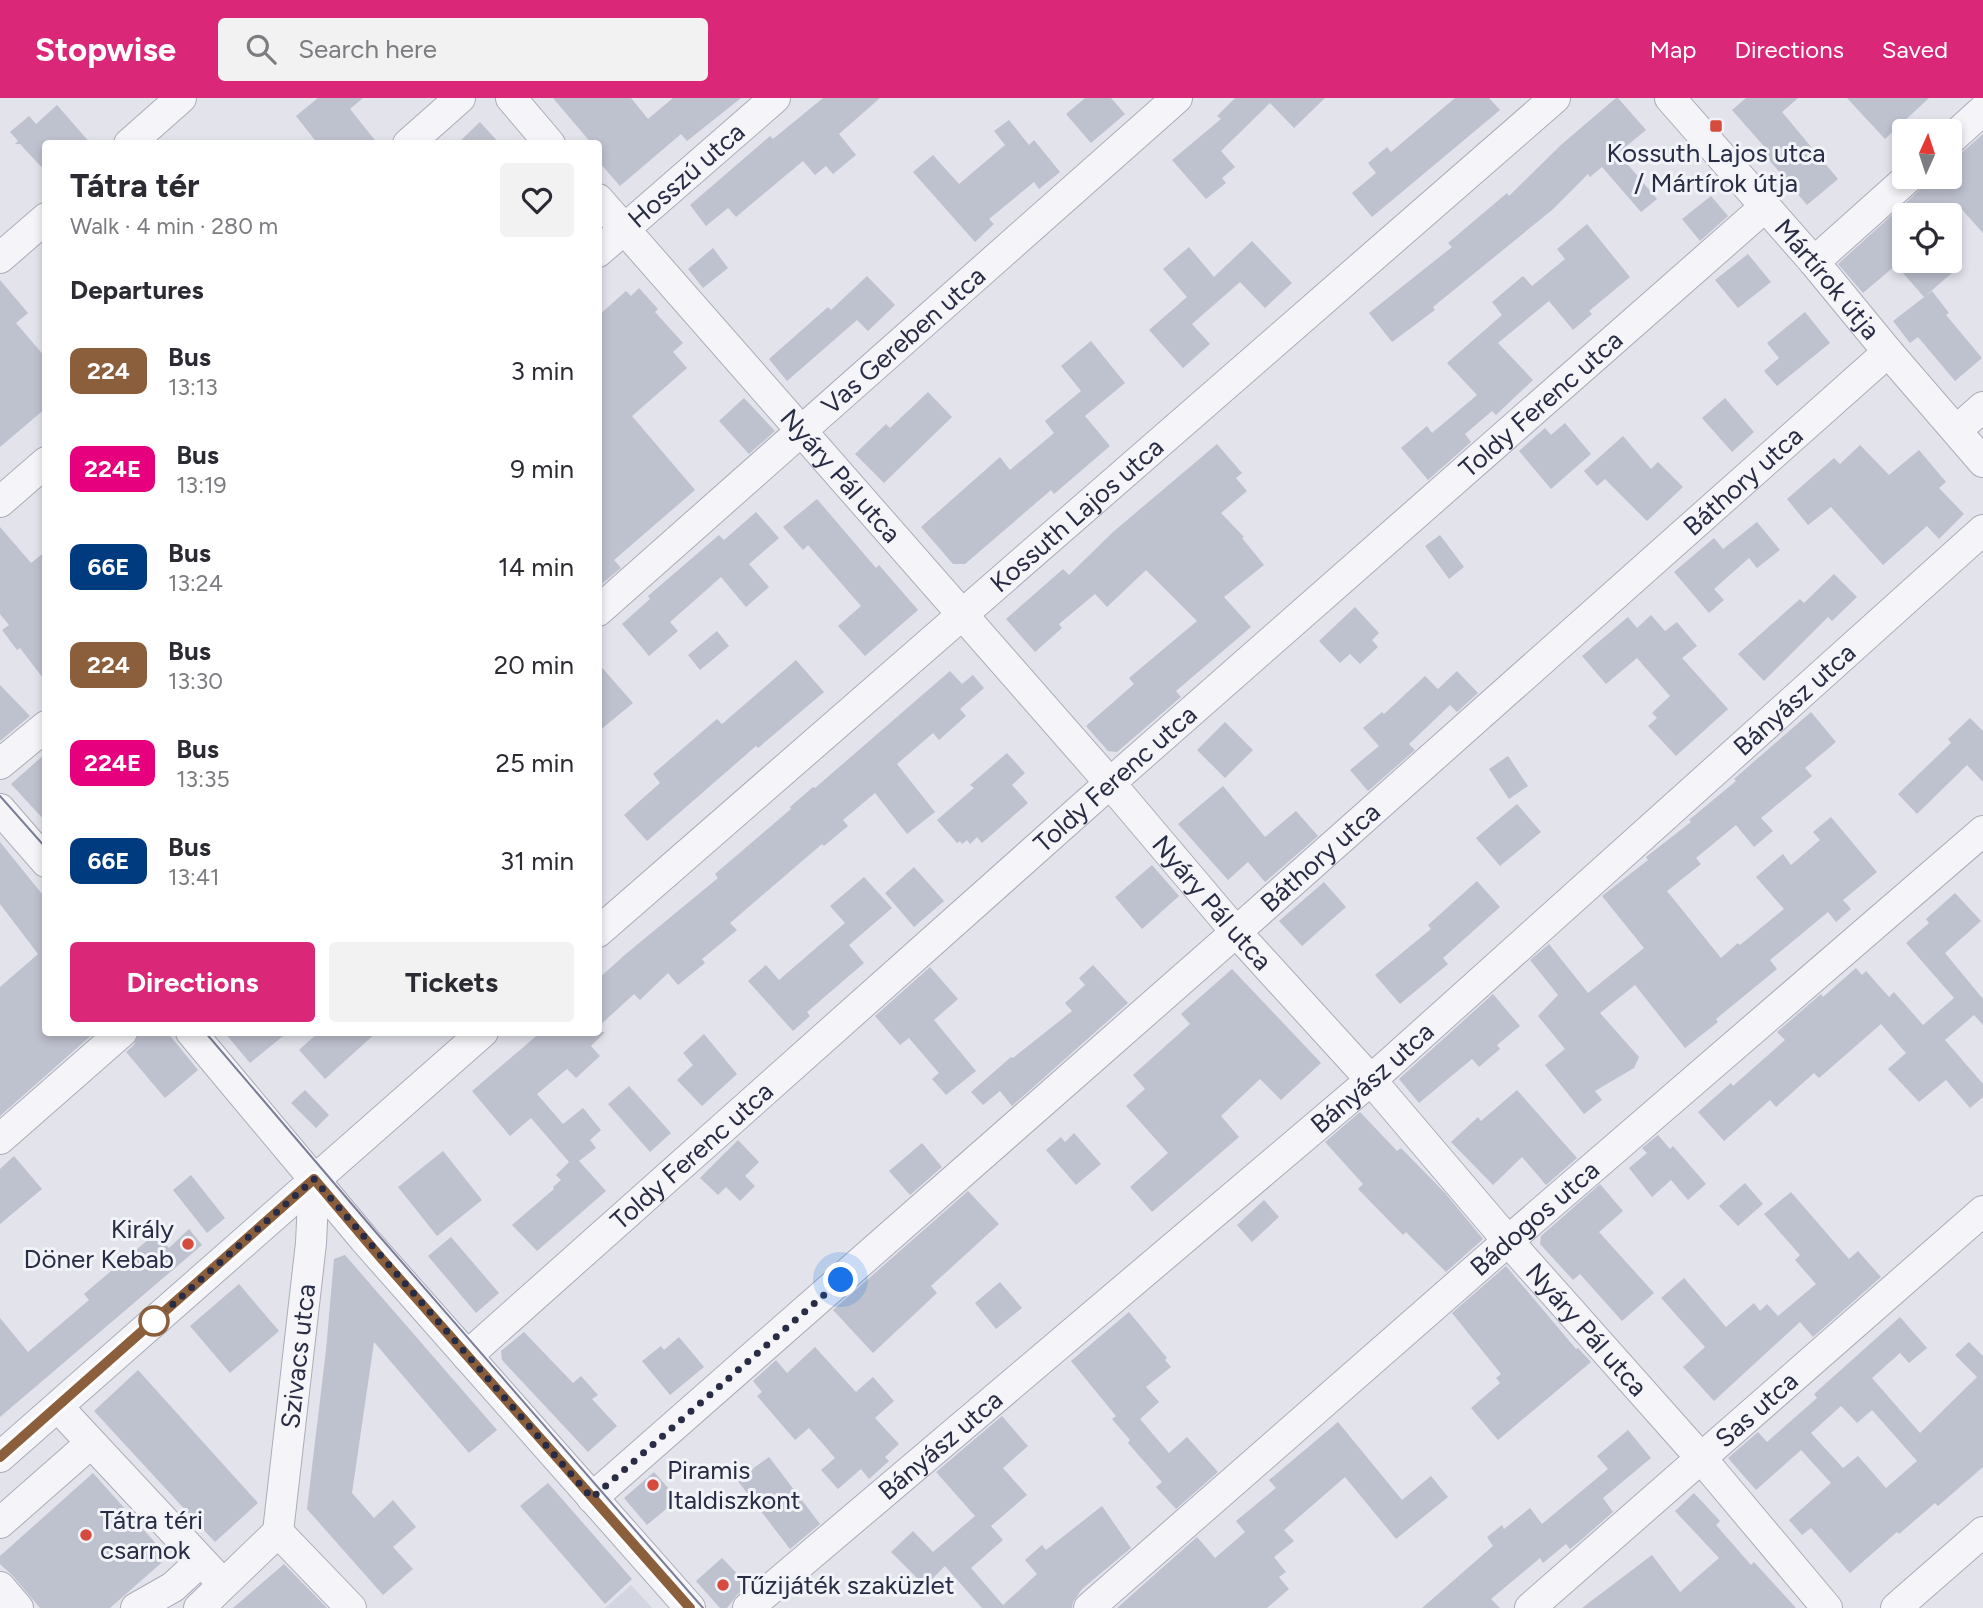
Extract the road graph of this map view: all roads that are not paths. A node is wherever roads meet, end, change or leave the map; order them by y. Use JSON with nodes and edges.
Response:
{"nodes":[{"id":1,"x":180,"y":98,"type":"edge"},
{"id":2,"x":460,"y":98,"type":"edge"},
{"id":3,"x":511,"y":98,"type":"edge"},
{"id":4,"x":775,"y":98,"type":"edge"},
{"id":5,"x":1177,"y":98,"type":"edge"},
{"id":6,"x":1555,"y":98,"type":"edge"},
{"id":7,"x":1670,"y":98,"type":"edge"},
{"id":8,"x":1983,"y":110,"type":"edge"},
{"id":9,"x":1962,"y":130,"type":"edge"},
{"id":10,"x":133,"y":140,"type":"edge"},
{"id":11,"x":413,"y":140,"type":"edge"},
{"id":12,"x":547,"y":140,"type":"edge"},
{"id":13,"x":1896,"y":189,"type":"edge"},
{"id":14,"x":602,"y":203,"type":"edge"},
{"id":15,"x":1766,"y":206,"type":"junction"},
{"id":16,"x":42,"y":221,"type":"edge"},
{"id":17,"x":625,"y":229,"type":"junction"},
{"id":18,"x":602,"y":249,"type":"edge"},
{"id":19,"x":0,"y":258,"type":"edge"},
{"id":20,"x":1814,"y":262,"type":"junction"},
{"id":21,"x":1888,"y":352,"type":"junction"},
{"id":22,"x":1983,"y":407,"type":"edge"},
{"id":23,"x":1957,"y":430,"type":"junction"},
{"id":24,"x":802,"y":431,"type":"junction"},
{"id":25,"x":1983,"y":462,"type":"edge"},
{"id":26,"x":42,"y":465,"type":"edge"},
{"id":27,"x":0,"y":502,"type":"edge"},
{"id":28,"x":1983,"y":530,"type":"edge"},
{"id":29,"x":602,"y":607,"type":"edge"},
{"id":30,"x":964,"y":616,"type":"junction"},
{"id":31,"x":42,"y":729,"type":"edge"},
{"id":32,"x":0,"y":764,"type":"edge"},
{"id":33,"x":1110,"y":783,"type":"junction"},
{"id":34,"x":0,"y":809,"type":"edge"},
{"id":35,"x":1983,"y":831,"type":"edge"},
{"id":36,"x":42,"y":857,"type":"edge"},
{"id":37,"x":602,"y":929,"type":"edge"},
{"id":38,"x":1236,"y":932,"type":"junction"},
{"id":39,"x":117,"y":1036,"type":"edge"},
{"id":40,"x":194,"y":1036,"type":"edge"},
{"id":41,"x":478,"y":1036,"type":"edge"},
{"id":42,"x":1371,"y":1080,"type":"junction"},
{"id":43,"x":0,"y":1139,"type":"edge"},
{"id":44,"x":314,"y":1179,"type":"junction"},
{"id":45,"x":1983,"y":1211,"type":"edge"},
{"id":46,"x":1508,"y":1241,"type":"junction"},
{"id":47,"x":467,"y":1356,"type":"junction"},
{"id":48,"x":58,"y":1407,"type":"junction"},
{"id":49,"x":91,"y":1443,"type":"junction"},
{"id":50,"x":0,"y":1457,"type":"edge"},
{"id":51,"x":1701,"y":1458,"type":"junction"},
{"id":52,"x":592,"y":1498,"type":"junction"},
{"id":53,"x":0,"y":1523,"type":"edge"},
{"id":54,"x":278,"y":1532,"type":"junction"},
{"id":55,"x":1983,"y":1532,"type":"edge"},
{"id":56,"x":200,"y":1562,"type":"junction"},
{"id":57,"x":223,"y":1584,"type":"junction"},
{"id":58,"x":0,"y":1587,"type":"edge"},
{"id":59,"x":129,"y":1603,"type":"edge"},
{"id":60,"x":18,"y":1608,"type":"edge"},
{"id":61,"x":199,"y":1608,"type":"edge"},
{"id":62,"x":351,"y":1608,"type":"edge"},
{"id":63,"x":689,"y":1608,"type":"edge"},
{"id":64,"x":748,"y":1608,"type":"edge"},
{"id":65,"x":1089,"y":1608,"type":"edge"},
{"id":66,"x":1530,"y":1608,"type":"edge"},
{"id":67,"x":1827,"y":1608,"type":"edge"},
{"id":68,"x":1896,"y":1608,"type":"edge"}],
"edges":[{"from":1,"to":10,"type":"street"},
{"from":2,"to":11,"type":"street"},
{"from":3,"to":12,"type":"street"},
{"from":4,"to":17,"type":"street","name":"Hosszú utca"},
{"from":5,"to":24,"type":"street","name":"Vas Gereben utca"},
{"from":6,"to":30,"type":"street","name":"Kossuth Lajos utca"},
{"from":7,"to":15,"type":"street","name":"Mártírok útja"},
{"from":8,"to":9,"type":"street"},
{"from":13,"to":20,"type":"street"},
{"from":14,"to":17,"type":"street","name":"Nyáry Pál utca"},
{"from":15,"to":20,"type":"street","name":"Mártírok útja"},
{"from":15,"to":33,"type":"street","name":"Toldy Ferenc utca"},
{"from":16,"to":19,"type":"street"},
{"from":17,"to":18,"type":"street","name":"Hosszú utca"},
{"from":17,"to":24,"type":"street","name":"Nyáry Pál utca"},
{"from":20,"to":21,"type":"street","name":"Mártírok útja"},
{"from":21,"to":23,"type":"street","name":"Mártírok útja"},
{"from":21,"to":38,"type":"street","name":"Báthory utca"},
{"from":22,"to":23,"type":"street"},
{"from":23,"to":25,"type":"street","name":"Mártírok útja"},
{"from":24,"to":29,"type":"street","name":"Vas Gereben utca"},
{"from":24,"to":30,"type":"street","name":"Nyáry Pál utca"},
{"from":26,"to":27,"type":"street"},
{"from":28,"to":42,"type":"street","name":"Bányász utca"},
{"from":30,"to":33,"type":"street","name":"Nyáry Pál utca"},
{"from":30,"to":37,"type":"street","name":"Kossuth Lajos utca"},
{"from":31,"to":32,"type":"street"},
{"from":33,"to":38,"type":"street","name":"Nyáry Pál utca"},
{"from":33,"to":47,"type":"street","name":"Toldy Ferenc utca"},
{"from":34,"to":36,"type":"street"},
{"from":35,"to":46,"type":"street","name":"Bádogos utca"},
{"from":38,"to":42,"type":"street","name":"Nyáry Pál utca"},
{"from":38,"to":52,"type":"street","name":"Báthory utca"},
{"from":39,"to":43,"type":"street"},
{"from":40,"to":44,"type":"street"},
{"from":41,"to":44,"type":"street"},
{"from":42,"to":46,"type":"street","name":"Nyáry Pál utca"},
{"from":42,"to":64,"type":"street","name":"Bányász utca"},
{"from":44,"to":47,"type":"street"},
{"from":44,"to":48,"type":"street"},
{"from":44,"to":54,"type":"street","name":"Szivacs utca"},
{"from":45,"to":51,"type":"street","name":"Sas utca"},
{"from":46,"to":51,"type":"street","name":"Nyáry Pál utca"},
{"from":46,"to":65,"type":"street","name":"Bádogos utca"},
{"from":47,"to":52,"type":"street"},
{"from":48,"to":49,"type":"street"},
{"from":48,"to":50,"type":"street"},
{"from":49,"to":53,"type":"street"},
{"from":49,"to":56,"type":"street"},
{"from":51,"to":66,"type":"street","name":"Sas utca"},
{"from":51,"to":67,"type":"street","name":"Nyáry Pál utca"},
{"from":52,"to":63,"type":"street"},
{"from":54,"to":57,"type":"street"},
{"from":54,"to":62,"type":"street"},
{"from":55,"to":68,"type":"street"},
{"from":56,"to":57,"type":"street"},
{"from":56,"to":59,"type":"street"},
{"from":57,"to":61,"type":"street"},
{"from":58,"to":60,"type":"street"}]}
